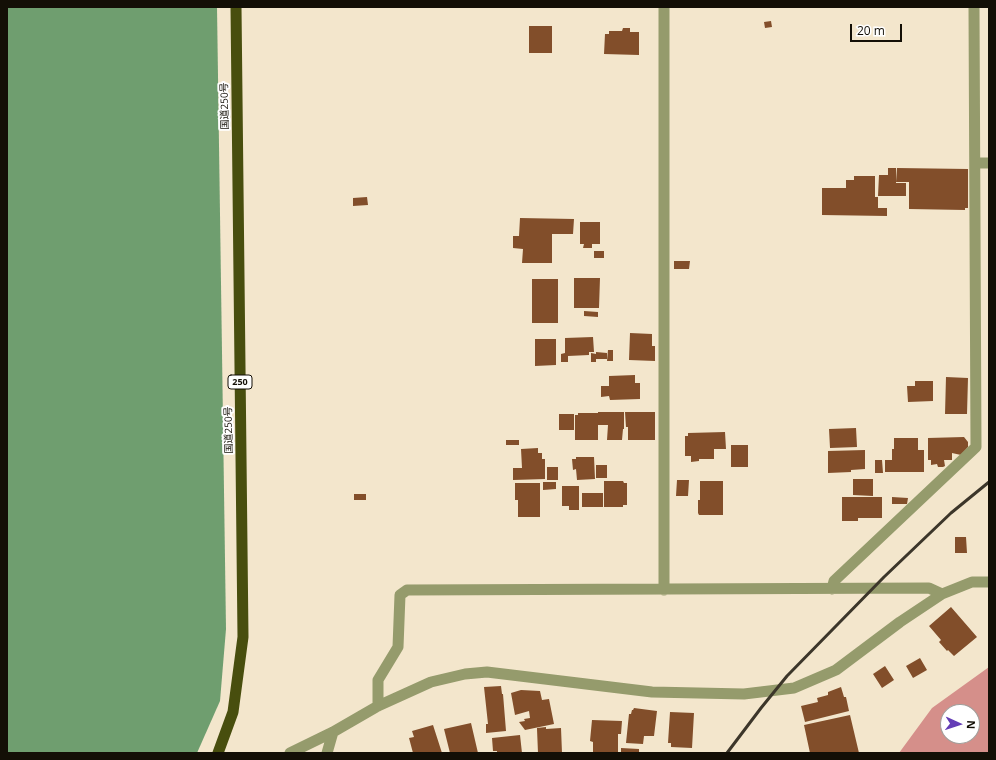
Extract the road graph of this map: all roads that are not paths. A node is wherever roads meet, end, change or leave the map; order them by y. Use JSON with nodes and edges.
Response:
{"nodes":[{"id":1,"x":236,"y":7,"type":"edge"},
{"id":2,"x":664,"y":7,"type":"edge"},
{"id":3,"x":974,"y":7,"type":"edge"},
{"id":4,"x":975,"y":163,"type":"junction"},
{"id":5,"x":989,"y":163,"type":"edge"},
{"id":6,"x":989,"y":582,"type":"edge"},
{"id":7,"x":832,"y":589,"type":"junction"},
{"id":8,"x":664,"y":590,"type":"junction"},
{"id":9,"x":942,"y":594,"type":"junction"},
{"id":10,"x":378,"y":706,"type":"junction"},
{"id":11,"x":334,"y":732,"type":"junction"},
{"id":12,"x":218,"y":753,"type":"edge"},
{"id":13,"x":290,"y":753,"type":"edge"},
{"id":14,"x":327,"y":753,"type":"edge"}],
"edges":[{"from":1,"to":12,"type":"highway","name":"国道250号","number":"250"},
{"from":2,"to":8,"type":"street"},
{"from":3,"to":4,"type":"street"},
{"from":4,"to":5,"type":"street"},
{"from":4,"to":7,"type":"street"},
{"from":6,"to":9,"type":"street"},
{"from":7,"to":8,"type":"street"},
{"from":7,"to":9,"type":"street"},
{"from":8,"to":10,"type":"street"},
{"from":9,"to":10,"type":"street"},
{"from":10,"to":11,"type":"street"},
{"from":11,"to":13,"type":"street"},
{"from":11,"to":14,"type":"street"}]}
